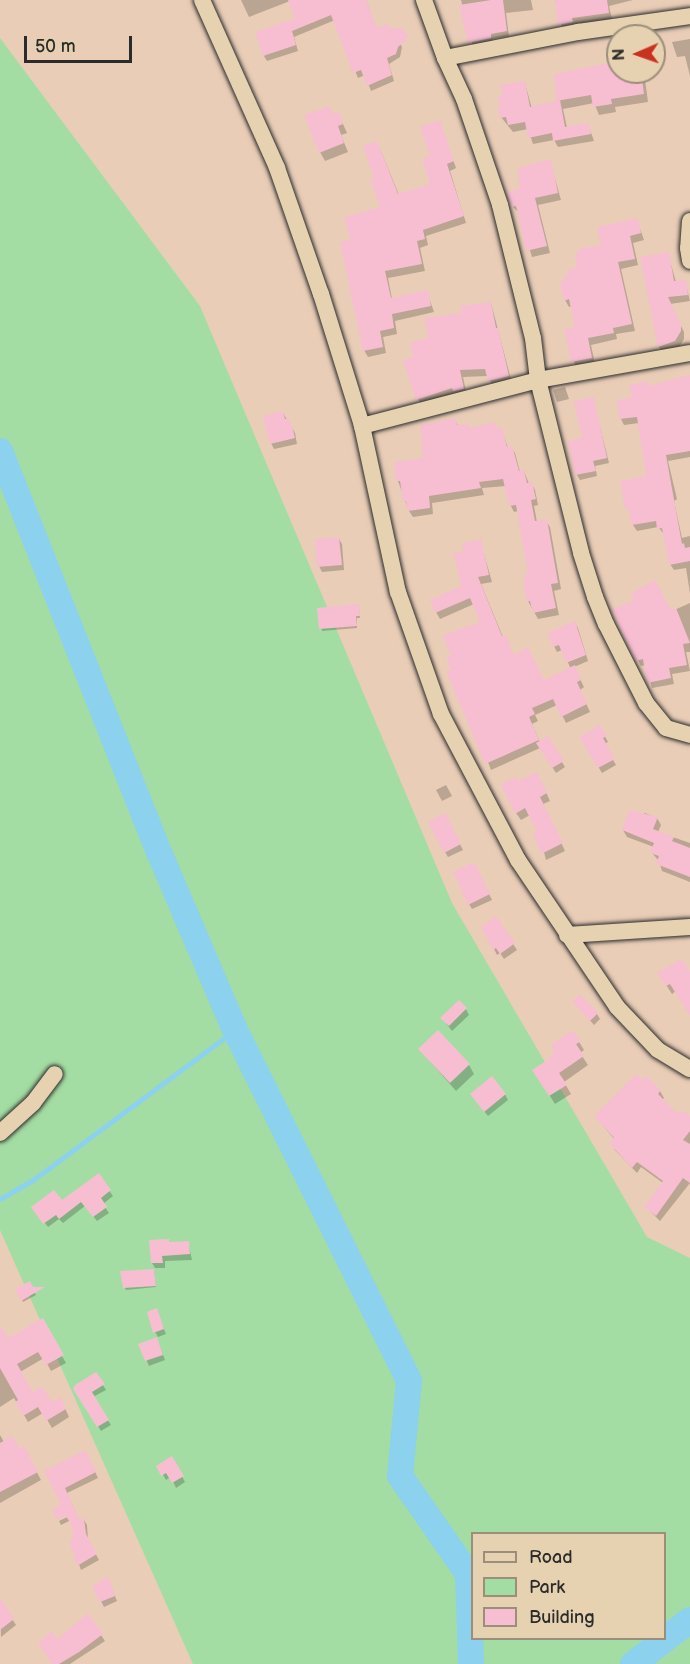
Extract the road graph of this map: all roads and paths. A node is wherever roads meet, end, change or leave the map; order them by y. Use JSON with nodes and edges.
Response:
{"nodes":[{"id":1,"x":202,"y":0,"type":"edge"},
{"id":2,"x":424,"y":0,"type":"edge"},
{"id":3,"x":690,"y":16,"type":"edge"},
{"id":4,"x":445,"y":58,"type":"junction"},
{"id":5,"x":690,"y":221,"type":"edge"},
{"id":6,"x":690,"y":261,"type":"edge"},
{"id":7,"x":690,"y":353,"type":"edge"},
{"id":8,"x":538,"y":380,"type":"junction"},
{"id":9,"x":362,"y":426,"type":"junction"},
{"id":10,"x":690,"y":735,"type":"edge"},
{"id":11,"x":690,"y":927,"type":"edge"},
{"id":12,"x":567,"y":935,"type":"junction"},
{"id":13,"x":690,"y":1069,"type":"edge"},
{"id":14,"x":55,"y":1074,"type":"dead end"},
{"id":15,"x":0,"y":1132,"type":"edge"}],
"edges":[{"from":1,"to":9,"type":"street"},
{"from":2,"to":4,"type":"street"},
{"from":3,"to":4,"type":"street"},
{"from":4,"to":8,"type":"street"},
{"from":5,"to":6,"type":"street"},
{"from":7,"to":8,"type":"street"},
{"from":8,"to":9,"type":"street"},
{"from":8,"to":10,"type":"street"},
{"from":9,"to":12,"type":"street"},
{"from":11,"to":12,"type":"street"},
{"from":12,"to":13,"type":"street"},
{"from":14,"to":15,"type":"street"}]}
